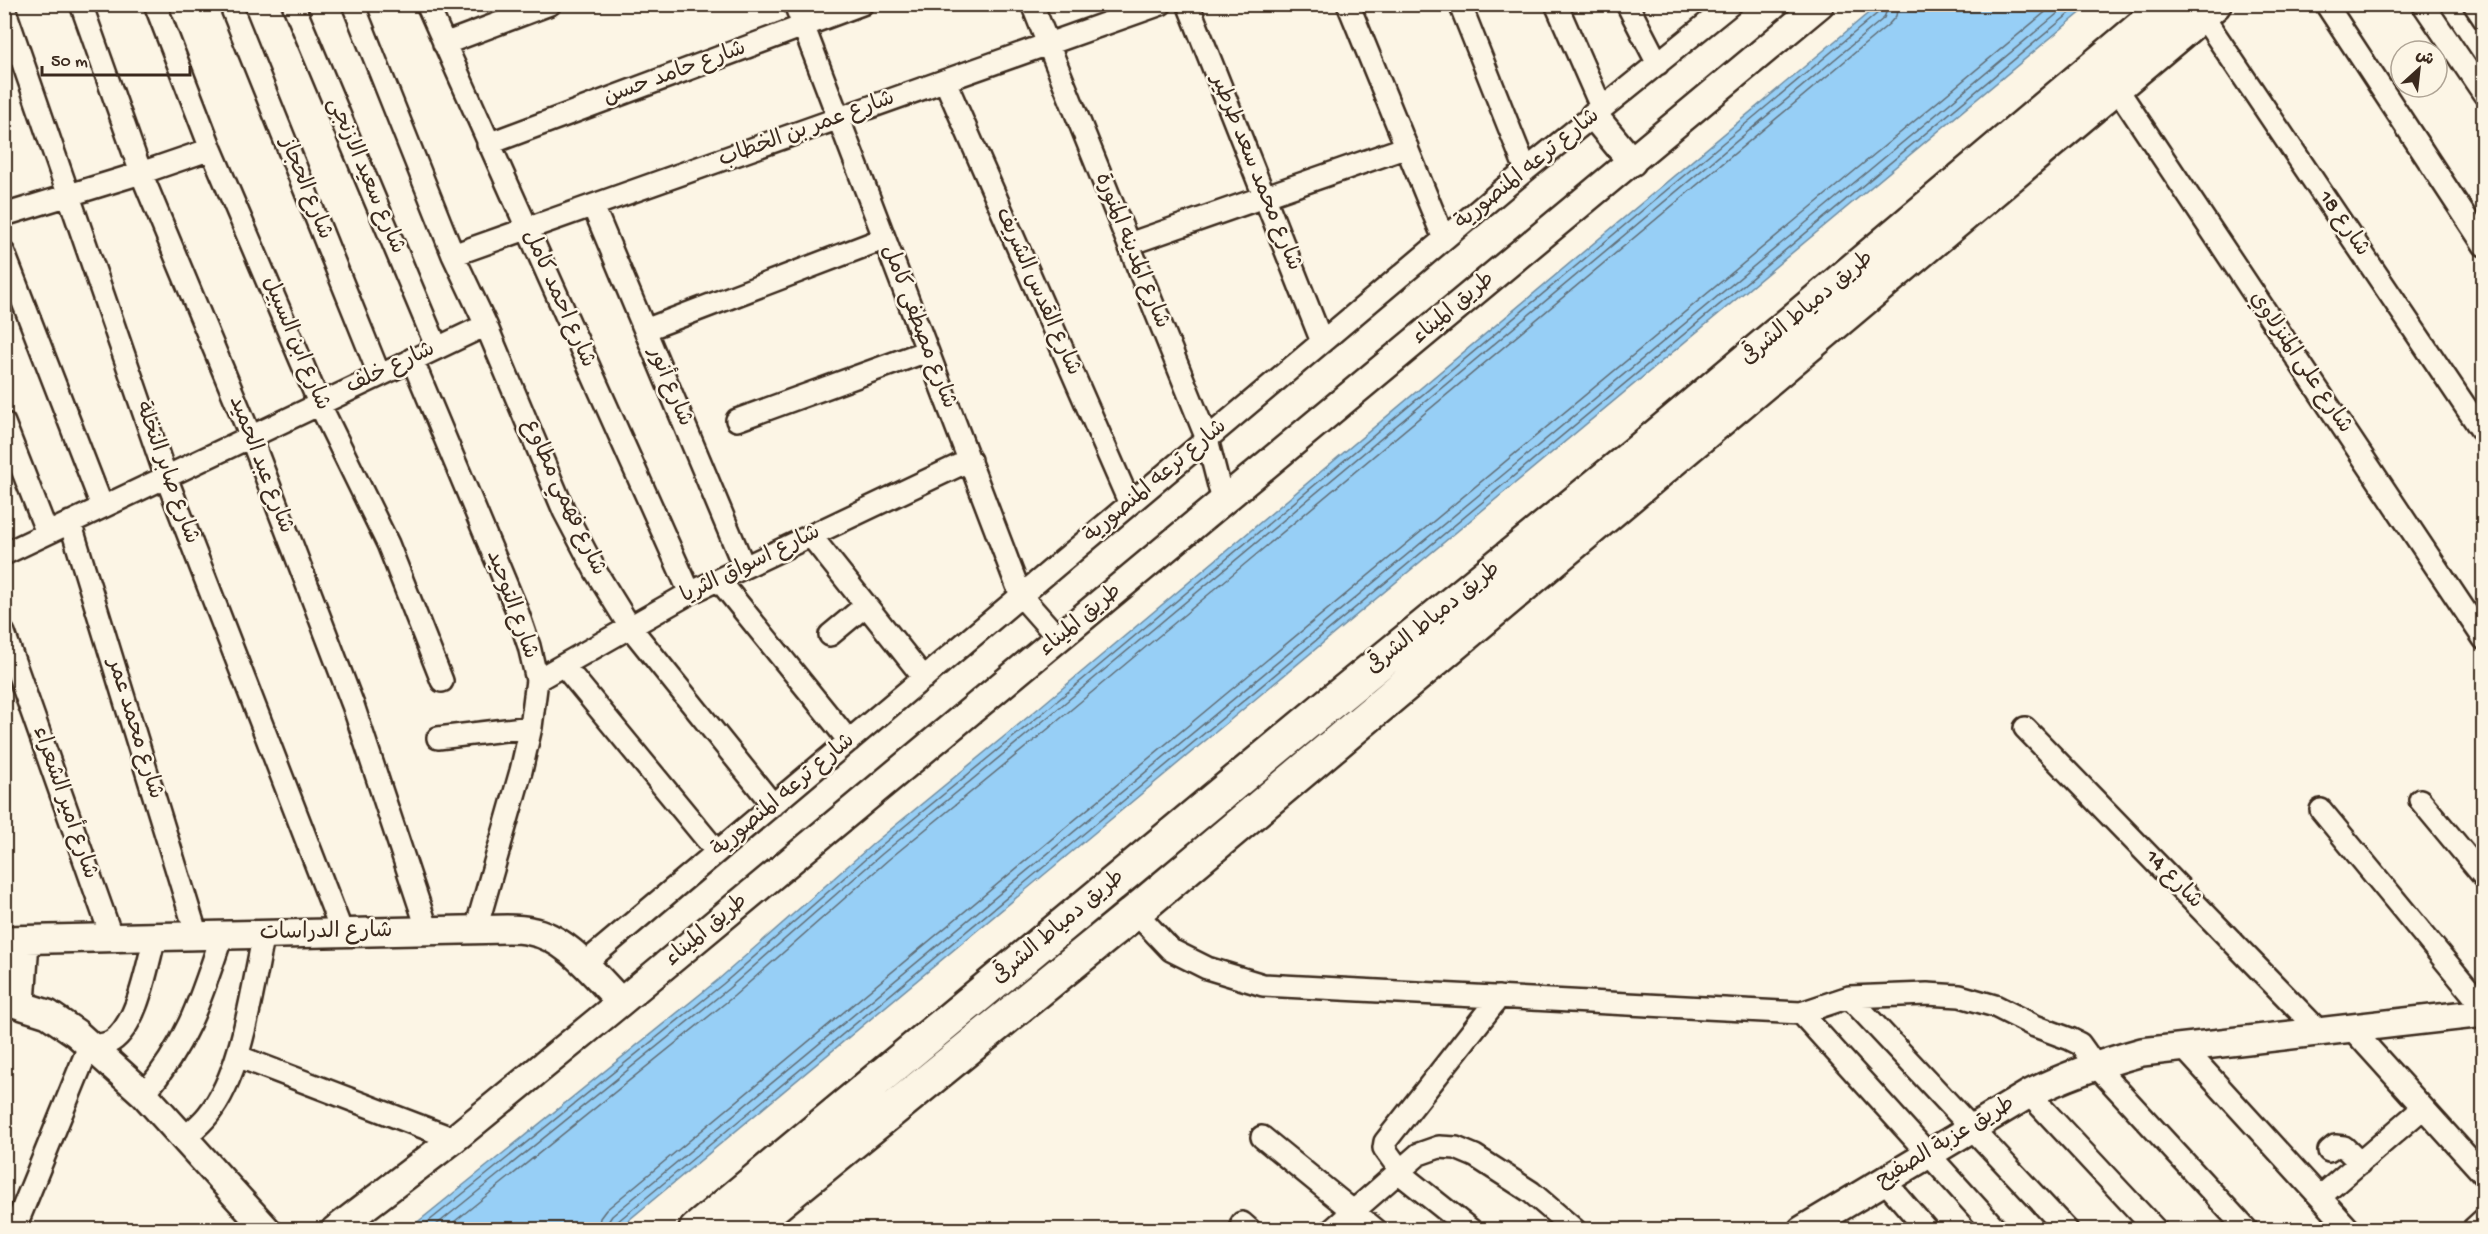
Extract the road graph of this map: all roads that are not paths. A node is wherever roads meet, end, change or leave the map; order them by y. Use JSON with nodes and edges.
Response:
{"nodes":[{"id":1,"x":81,"y":4,"type":"edge"},
{"id":2,"x":155,"y":4,"type":"edge"},
{"id":3,"x":230,"y":4,"type":"edge"},
{"id":4,"x":292,"y":4,"type":"edge"},
{"id":5,"x":353,"y":4,"type":"edge"},
{"id":6,"x":427,"y":4,"type":"edge"},
{"id":7,"x":549,"y":4,"type":"edge"},
{"id":8,"x":795,"y":4,"type":"edge"},
{"id":9,"x":862,"y":4,"type":"edge"},
{"id":10,"x":1032,"y":4,"type":"edge"},
{"id":11,"x":1161,"y":4,"type":"edge"},
{"id":12,"x":1188,"y":4,"type":"edge"},
{"id":13,"x":1348,"y":4,"type":"edge"},
{"id":14,"x":1460,"y":4,"type":"edge"},
{"id":15,"x":1556,"y":4,"type":"edge"},
{"id":16,"x":1627,"y":4,"type":"edge"},
{"id":17,"x":1731,"y":4,"type":"edge"},
{"id":18,"x":1820,"y":4,"type":"edge"},
{"id":19,"x":2169,"y":4,"type":"edge"},
{"id":20,"x":2326,"y":4,"type":"edge"},
{"id":21,"x":2423,"y":4,"type":"edge"},
{"id":22,"x":2474,"y":4,"type":"edge"},
{"id":23,"x":4,"y":8,"type":"edge"},
{"id":24,"x":2208,"y":10,"type":"edge"},
{"id":25,"x":1710,"y":11,"type":"edge"},
{"id":26,"x":2484,"y":19,"type":"edge"},
{"id":27,"x":803,"y":27,"type":"junction"},
{"id":28,"x":444,"y":44,"type":"junction"},
{"id":29,"x":1048,"y":45,"type":"junction"},
{"id":30,"x":1658,"y":64,"type":"junction"},
{"id":31,"x":945,"y":81,"type":"junction"},
{"id":32,"x":2116,"y":87,"type":"junction"},
{"id":33,"x":2484,"y":94,"type":"edge"},
{"id":34,"x":1598,"y":112,"type":"junction"},
{"id":35,"x":837,"y":119,"type":"junction"},
{"id":36,"x":488,"y":144,"type":"junction"},
{"id":37,"x":1407,"y":147,"type":"junction"},
{"id":38,"x":211,"y":149,"type":"junction"},
{"id":39,"x":1632,"y":162,"type":"junction"},
{"id":40,"x":1526,"y":170,"type":"junction"},
{"id":41,"x":141,"y":173,"type":"junction"},
{"id":42,"x":69,"y":196,"type":"junction"},
{"id":43,"x":1265,"y":197,"type":"junction"},
{"id":44,"x":593,"y":206,"type":"junction"},
{"id":45,"x":4,"y":215,"type":"edge"},
{"id":46,"x":527,"y":229,"type":"junction"},
{"id":47,"x":883,"y":239,"type":"junction"},
{"id":48,"x":1444,"y":239,"type":"junction"},
{"id":49,"x":1129,"y":244,"type":"junction"},
{"id":50,"x":2484,"y":245,"type":"edge"},
{"id":51,"x":4,"y":253,"type":"edge"},
{"id":52,"x":453,"y":255,"type":"junction"},
{"id":53,"x":486,"y":325,"type":"junction"},
{"id":54,"x":645,"y":330,"type":"junction"},
{"id":55,"x":1322,"y":342,"type":"junction"},
{"id":56,"x":437,"y":348,"type":"junction"},
{"id":57,"x":927,"y":351,"type":"junction"},
{"id":58,"x":412,"y":359,"type":"junction"},
{"id":59,"x":380,"y":374,"type":"junction"},
{"id":60,"x":319,"y":403,"type":"junction"},
{"id":61,"x":737,"y":420,"type":"dead end"},
{"id":62,"x":4,"y":423,"type":"edge"},
{"id":63,"x":2484,"y":434,"type":"edge"},
{"id":64,"x":250,"y":435,"type":"junction"},
{"id":65,"x":1207,"y":439,"type":"junction"},
{"id":66,"x":970,"y":460,"type":"junction"},
{"id":67,"x":1650,"y":461,"type":"junction"},
{"id":68,"x":166,"y":477,"type":"junction"},
{"id":69,"x":1223,"y":501,"type":"junction"},
{"id":70,"x":1130,"y":504,"type":"junction"},
{"id":71,"x":102,"y":506,"type":"junction"},
{"id":72,"x":70,"y":522,"type":"junction"},
{"id":73,"x":46,"y":533,"type":"junction"},
{"id":74,"x":811,"y":536,"type":"junction"},
{"id":75,"x":4,"y":554,"type":"edge"},
{"id":76,"x":744,"y":567,"type":"junction"},
{"id":77,"x":719,"y":580,"type":"junction"},
{"id":78,"x":690,"y":593,"type":"junction"},
{"id":79,"x":1021,"y":596,"type":"junction"},
{"id":80,"x":866,"y":605,"type":"junction"},
{"id":81,"x":630,"y":627,"type":"junction"},
{"id":82,"x":4,"y":633,"type":"edge"},
{"id":83,"x":830,"y":635,"type":"dead end"},
{"id":84,"x":1059,"y":639,"type":"junction"},
{"id":85,"x":2484,"y":639,"type":"edge"},
{"id":86,"x":564,"y":666,"type":"junction"},
{"id":87,"x":924,"y":678,"type":"junction"},
{"id":88,"x":537,"y":680,"type":"junction"},
{"id":89,"x":442,"y":681,"type":"dead end"},
{"id":90,"x":531,"y":727,"type":"junction"},
{"id":91,"x":2025,"y":728,"type":"dead end"},
{"id":92,"x":438,"y":738,"type":"dead end"},
{"id":93,"x":849,"y":741,"type":"junction"},
{"id":94,"x":2420,"y":800,"type":"dead end"},
{"id":95,"x":773,"y":805,"type":"junction"},
{"id":96,"x":2321,"y":810,"type":"dead end"},
{"id":97,"x":717,"y":852,"type":"junction"},
{"id":98,"x":2484,"y":877,"type":"edge"},
{"id":99,"x":1135,"y":912,"type":"junction"},
{"id":100,"x":476,"y":929,"type":"junction"},
{"id":101,"x":428,"y":931,"type":"junction"},
{"id":102,"x":342,"y":932,"type":"junction"},
{"id":103,"x":264,"y":934,"type":"junction"},
{"id":104,"x":210,"y":936,"type":"junction"},
{"id":105,"x":155,"y":937,"type":"junction"},
{"id":106,"x":112,"y":938,"type":"junction"},
{"id":107,"x":15,"y":940,"type":"edge"},
{"id":108,"x":584,"y":964,"type":"junction"},
{"id":109,"x":1499,"y":997,"type":"junction"},
{"id":110,"x":1849,"y":997,"type":"junction"},
{"id":111,"x":13,"y":1002,"type":"edge"},
{"id":112,"x":621,"y":1002,"type":"junction"},
{"id":113,"x":2484,"y":1008,"type":"edge"},
{"id":114,"x":2484,"y":1012,"type":"edge"},
{"id":115,"x":1801,"y":1013,"type":"junction"},
{"id":116,"x":2351,"y":1028,"type":"junction"},
{"id":117,"x":2320,"y":1032,"type":"junction"},
{"id":118,"x":88,"y":1046,"type":"junction"},
{"id":119,"x":2183,"y":1047,"type":"junction"},
{"id":120,"x":237,"y":1056,"type":"junction"},
{"id":121,"x":2095,"y":1065,"type":"junction"},
{"id":122,"x":144,"y":1094,"type":"junction"},
{"id":123,"x":2029,"y":1094,"type":"junction"},
{"id":124,"x":2423,"y":1108,"type":"junction"},
{"id":125,"x":1972,"y":1128,"type":"junction"},
{"id":126,"x":1262,"y":1137,"type":"dead end"},
{"id":127,"x":184,"y":1138,"type":"junction"},
{"id":128,"x":454,"y":1138,"type":"junction"},
{"id":129,"x":2329,"y":1150,"type":"dead end"},
{"id":130,"x":1928,"y":1154,"type":"junction"},
{"id":131,"x":2360,"y":1163,"type":"junction"},
{"id":132,"x":1397,"y":1171,"type":"junction"},
{"id":133,"x":2484,"y":1175,"type":"edge"},
{"id":134,"x":1884,"y":1180,"type":"junction"},
{"id":135,"x":2320,"y":1197,"type":"junction"},
{"id":136,"x":1354,"y":1210,"type":"junction"},
{"id":137,"x":2484,"y":1219,"type":"edge"},
{"id":138,"x":261,"y":1227,"type":"edge"},
{"id":139,"x":14,"y":1230,"type":"edge"},
{"id":140,"x":335,"y":1230,"type":"edge"},
{"id":141,"x":696,"y":1230,"type":"edge"},
{"id":142,"x":745,"y":1230,"type":"edge"},
{"id":143,"x":1332,"y":1230,"type":"edge"},
{"id":144,"x":1376,"y":1230,"type":"edge"},
{"id":145,"x":1472,"y":1230,"type":"edge"},
{"id":146,"x":1575,"y":1230,"type":"edge"},
{"id":147,"x":1802,"y":1230,"type":"edge"},
{"id":148,"x":1927,"y":1230,"type":"edge"},
{"id":149,"x":1997,"y":1230,"type":"edge"},
{"id":150,"x":2067,"y":1230,"type":"edge"},
{"id":151,"x":2156,"y":1230,"type":"edge"},
{"id":152,"x":2247,"y":1230,"type":"edge"},
{"id":153,"x":2350,"y":1230,"type":"edge"},
{"id":154,"x":2472,"y":1230,"type":"edge"}],
"edges":[{"from":1,"to":41,"type":"street","name":"شارع عبد الحميد"},
{"from":2,"to":38,"type":"street","name":"شارع ابن السبيل"},
{"from":3,"to":59,"type":"street","name":"شارع الحجاز"},
{"from":4,"to":56,"type":"street","name":"شارع سعيد الازنجى"},
{"from":5,"to":52,"type":"street","name":"شارع فهمي مطاوع"},
{"from":6,"to":28,"type":"street","name":"شارع احمد كامل"},
{"from":7,"to":28,"type":"street"},
{"from":8,"to":27,"type":"street","name":"شارع مصطفى كامل"},
{"from":9,"to":27,"type":"street","name":"شارع حامد حسن"},
{"from":10,"to":29,"type":"street","name":"شارع المدينه المنورة"},
{"from":11,"to":29,"type":"street","name":"شارع عمر بن الخطاب"},
{"from":12,"to":43,"type":"street","name":"شارع محمد سعد طرطير"},
{"from":13,"to":37,"type":"street"},
{"from":14,"to":40,"type":"street"},
{"from":15,"to":34,"type":"street"},
{"from":16,"to":30,"type":"street"},
{"from":17,"to":25,"type":"street","name":"شارع ترعه المنصورية"},
{"from":18,"to":39,"type":"street","name":"طريق الميناء"},
{"from":19,"to":67,"type":"highway","name":"طريق دمياط الشرقى"},
{"from":20,"to":50,"type":"street"},
{"from":21,"to":33,"type":"street"},
{"from":22,"to":26,"type":"street"},
{"from":23,"to":42,"type":"street","name":"شارع صابر النخلة"},
{"from":24,"to":32,"type":"highway","name":"طريق دمياط الشرقى"},
{"from":24,"to":63,"type":"street","name":"شارع 18"},
{"from":25,"to":30,"type":"street","name":"شارع ترعه المنصورية"},
{"from":27,"to":35,"type":"street","name":"شارع مصطفى كامل"},
{"from":27,"to":36,"type":"street","name":"شارع حامد حسن"},
{"from":28,"to":36,"type":"street","name":"شارع احمد كامل"},
{"from":29,"to":31,"type":"street","name":"شارع عمر بن الخطاب"},
{"from":29,"to":49,"type":"street","name":"شارع المدينه المنورة"},
{"from":30,"to":34,"type":"street","name":"شارع ترعه المنصورية"},
{"from":31,"to":35,"type":"street","name":"شارع عمر بن الخطاب"},
{"from":31,"to":70,"type":"street","name":"شارع القدس الشريف"},
{"from":32,"to":67,"type":"highway","name":"طريق دمياط الشرقى"},
{"from":32,"to":85,"type":"street","name":"شارع على المنزلاوي"},
{"from":34,"to":39,"type":"street"},
{"from":34,"to":40,"type":"street","name":"شارع ترعه المنصورية"},
{"from":35,"to":44,"type":"street","name":"شارع عمر بن الخطاب"},
{"from":35,"to":47,"type":"street","name":"شارع مصطفى كامل"},
{"from":36,"to":46,"type":"street","name":"شارع احمد كامل"},
{"from":37,"to":43,"type":"street"},
{"from":37,"to":48,"type":"street"},
{"from":38,"to":41,"type":"street"},
{"from":38,"to":60,"type":"street","name":"شارع ابن السبيل"},
{"from":39,"to":69,"type":"street","name":"طريق الميناء"},
{"from":40,"to":48,"type":"street","name":"شارع ترعه المنصورية"},
{"from":41,"to":42,"type":"street"},
{"from":41,"to":64,"type":"street","name":"شارع عبد الحميد"},
{"from":42,"to":45,"type":"street"},
{"from":42,"to":68,"type":"street","name":"شارع صابر النخلة"},
{"from":43,"to":49,"type":"street"},
{"from":43,"to":55,"type":"street","name":"شارع محمد سعد طرطير"},
{"from":44,"to":46,"type":"street","name":"شارع عمر بن الخطاب"},
{"from":44,"to":54,"type":"street","name":"شارع أنور"},
{"from":46,"to":52,"type":"street","name":"شارع عمر بن الخطاب"},
{"from":46,"to":78,"type":"street","name":"شارع احمد كامل"},
{"from":47,"to":54,"type":"street"},
{"from":47,"to":57,"type":"street","name":"شارع مصطفى كامل"},
{"from":48,"to":55,"type":"street","name":"شارع ترعه المنصورية"},
{"from":49,"to":65,"type":"street","name":"شارع المدينه المنورة"},
{"from":51,"to":71,"type":"street"},
{"from":52,"to":53,"type":"street","name":"شارع فهمي مطاوع"},
{"from":53,"to":56,"type":"street","name":"شارع خلف"},
{"from":53,"to":81,"type":"street","name":"شارع فهمي مطاوع"},
{"from":54,"to":76,"type":"street","name":"شارع أنور"},
{"from":55,"to":65,"type":"street","name":"شارع ترعه المنصورية"},
{"from":56,"to":58,"type":"street","name":"شارع خلف"},
{"from":57,"to":61,"type":"street"},
{"from":57,"to":66,"type":"street","name":"شارع مصطفى كامل"},
{"from":58,"to":59,"type":"street","name":"شارع خلف"},
{"from":58,"to":88,"type":"street","name":"شارع التوحيد"},
{"from":59,"to":60,"type":"street","name":"شارع خلف"},
{"from":60,"to":64,"type":"street","name":"شارع خلف"},
{"from":60,"to":89,"type":"street","name":"شارع ابن السبيل"},
{"from":62,"to":73,"type":"street"},
{"from":64,"to":68,"type":"street","name":"شارع خلف"},
{"from":64,"to":101,"type":"street","name":"شارع عبد الحميد"},
{"from":65,"to":69,"type":"street","name":"شارع المدينه المنورة"},
{"from":65,"to":70,"type":"street","name":"شارع ترعه المنصورية"},
{"from":66,"to":74,"type":"street","name":"شارع اسواق الثريا"},
{"from":66,"to":79,"type":"street","name":"شارع مصطفى كامل"},
{"from":67,"to":99,"type":"highway","name":"طريق دمياط الشرقى"},
{"from":67,"to":141,"type":"highway","name":"طريق دمياط الشرقى"},
{"from":68,"to":71,"type":"street","name":"شارع خلف"},
{"from":68,"to":102,"type":"street","name":"شارع صابر النخلة"},
{"from":69,"to":84,"type":"street","name":"طريق الميناء"},
{"from":70,"to":79,"type":"street","name":"شارع ترعه المنصورية"},
{"from":71,"to":72,"type":"street","name":"شارع خلف"},
{"from":72,"to":73,"type":"street","name":"شارع خلف"},
{"from":72,"to":104,"type":"street","name":"شارع محمد عمر"},
{"from":73,"to":75,"type":"street","name":"شارع خلف"},
{"from":74,"to":76,"type":"street","name":"شارع اسواق الثريا"},
{"from":74,"to":80,"type":"street"},
{"from":76,"to":77,"type":"street","name":"شارع اسواق الثريا"},
{"from":77,"to":78,"type":"street","name":"شارع اسواق الثريا"},
{"from":77,"to":93,"type":"street"},
{"from":78,"to":81,"type":"street","name":"شارع اسواق الثريا"},
{"from":79,"to":84,"type":"street","name":"شارع مصطفى كامل"},
{"from":79,"to":87,"type":"street","name":"شارع ترعه المنصورية"},
{"from":80,"to":83,"type":"street"},
{"from":80,"to":87,"type":"street"},
{"from":81,"to":86,"type":"street","name":"شارع اسواق الثريا"},
{"from":81,"to":95,"type":"street","name":"شارع فهمي مطاوع"},
{"from":82,"to":106,"type":"street","name":"شارع أمير الشعراء"},
{"from":84,"to":112,"type":"street","name":"طريق الميناء"},
{"from":86,"to":88,"type":"street","name":"شارع اسواق الثريا"},
{"from":86,"to":97,"type":"street"},
{"from":87,"to":93,"type":"street","name":"شارع ترعه المنصورية"},
{"from":88,"to":90,"type":"street","name":"شارع التوحيد"},
{"from":90,"to":92,"type":"street"},
{"from":90,"to":100,"type":"street","name":"شارع التوحيد"},
{"from":91,"to":117,"type":"street","name":"شارع 14"},
{"from":93,"to":95,"type":"street","name":"شارع ترعه المنصورية"},
{"from":94,"to":98,"type":"street"},
{"from":95,"to":97,"type":"street","name":"شارع ترعه المنصورية"},
{"from":96,"to":113,"type":"street"},
{"from":97,"to":108,"type":"street","name":"شارع ترعه المنصورية"},
{"from":99,"to":109,"type":"street"},
{"from":99,"to":142,"type":"highway","name":"طريق دمياط الشرقى"},
{"from":100,"to":101,"type":"street","name":"شارع الدراسات"},
{"from":100,"to":108,"type":"street","name":"شارع الدراسات"},
{"from":101,"to":102,"type":"street","name":"شارع الدراسات"},
{"from":102,"to":103,"type":"street","name":"شارع الدراسات"},
{"from":103,"to":104,"type":"street","name":"شارع الدراسات"},
{"from":103,"to":120,"type":"street"},
{"from":104,"to":105,"type":"street","name":"شارع الدراسات"},
{"from":104,"to":122,"type":"street"},
{"from":105,"to":106,"type":"street","name":"شارع الدراسات"},
{"from":105,"to":118,"type":"street"},
{"from":106,"to":107,"type":"street","name":"شارع الدراسات"},
{"from":107,"to":111,"type":"street"},
{"from":108,"to":112,"type":"street","name":"شارع الدراسات"},
{"from":109,"to":115,"type":"street"},
{"from":109,"to":132,"type":"street"},
{"from":110,"to":115,"type":"street"},
{"from":110,"to":121,"type":"street"},
{"from":110,"to":125,"type":"street"},
{"from":111,"to":118,"type":"street"},
{"from":112,"to":128,"type":"street","name":"طريق الميناء"},
{"from":114,"to":116,"type":"street","name":"طريق عزبة الصفيح"},
{"from":115,"to":130,"type":"street"},
{"from":116,"to":117,"type":"street","name":"طريق عزبة الصفيح"},
{"from":116,"to":124,"type":"street"},
{"from":117,"to":119,"type":"street","name":"طريق عزبة الصفيح"},
{"from":118,"to":122,"type":"street"},
{"from":118,"to":139,"type":"street"},
{"from":119,"to":121,"type":"street","name":"طريق عزبة الصفيح"},
{"from":119,"to":135,"type":"street"},
{"from":120,"to":127,"type":"street"},
{"from":120,"to":128,"type":"street"},
{"from":121,"to":123,"type":"street","name":"طريق عزبة الصفيح"},
{"from":121,"to":152,"type":"street"},
{"from":122,"to":127,"type":"street"},
{"from":123,"to":125,"type":"street","name":"طريق عزبة الصفيح"},
{"from":123,"to":151,"type":"street"},
{"from":124,"to":131,"type":"street"},
{"from":124,"to":133,"type":"street"},
{"from":125,"to":130,"type":"street","name":"طريق عزبة الصفيح"},
{"from":125,"to":150,"type":"street"},
{"from":126,"to":136,"type":"street"},
{"from":127,"to":138,"type":"street"},
{"from":128,"to":140,"type":"street","name":"طريق الميناء"},
{"from":129,"to":131,"type":"street"},
{"from":130,"to":134,"type":"street","name":"طريق عزبة الصفيح"},
{"from":130,"to":149,"type":"street"},
{"from":131,"to":135,"type":"street"},
{"from":132,"to":136,"type":"street"},
{"from":132,"to":145,"type":"street"},
{"from":132,"to":146,"type":"street"},
{"from":134,"to":147,"type":"street","name":"طريق عزبة الصفيح"},
{"from":134,"to":148,"type":"street"},
{"from":135,"to":153,"type":"street"},
{"from":136,"to":143,"type":"street"},
{"from":136,"to":144,"type":"street"},
{"from":137,"to":154,"type":"street"}]}
